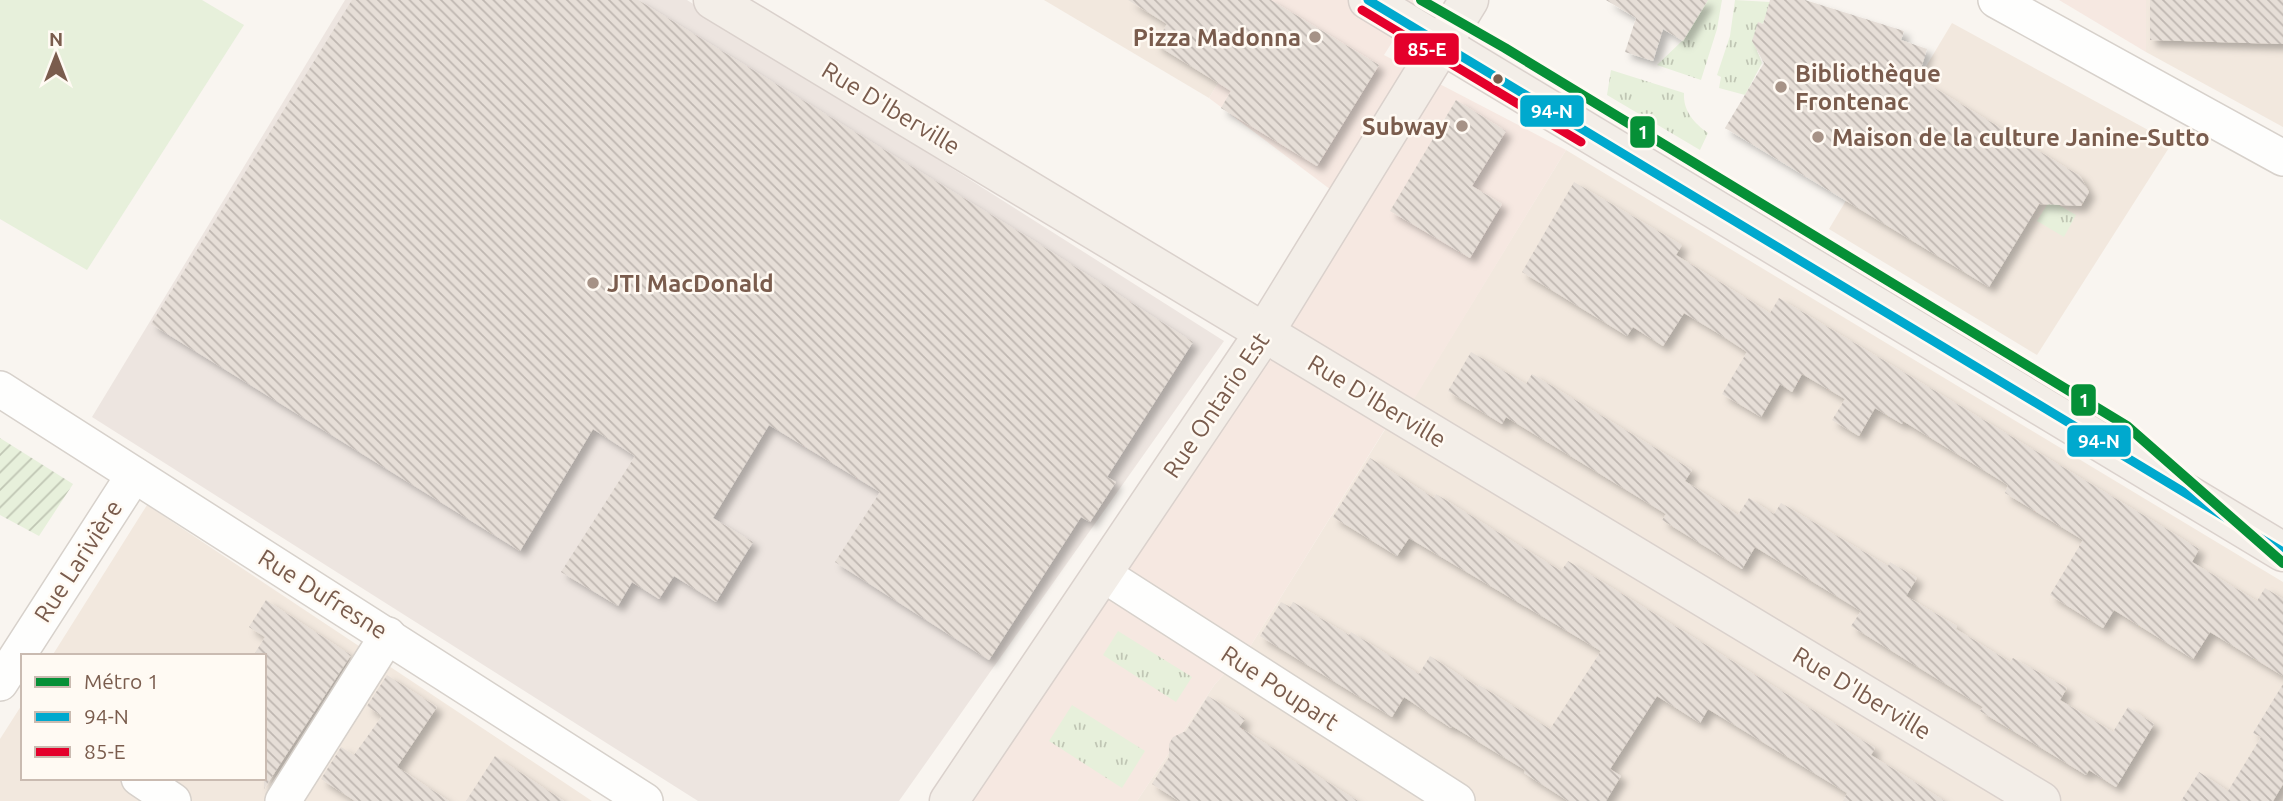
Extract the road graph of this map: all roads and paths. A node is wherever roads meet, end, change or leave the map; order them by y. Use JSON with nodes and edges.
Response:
{"nodes":[{"id":1,"x":713,"y":0,"type":"edge"},
{"id":2,"x":1368,"y":0,"type":"edge"},
{"id":3,"x":1469,"y":0,"type":"edge"},
{"id":4,"x":1996,"y":0,"type":"edge"},
{"id":5,"x":1443,"y":45,"type":"junction"},
{"id":6,"x":2283,"y":158,"type":"edge"},
{"id":7,"x":1264,"y":333,"type":"junction"},
{"id":8,"x":0,"y":389,"type":"edge"},
{"id":9,"x":134,"y":475,"type":"junction"},
{"id":10,"x":2283,"y":552,"type":"edge"},
{"id":11,"x":1103,"y":574,"type":"junction"},
{"id":12,"x":388,"y":635,"type":"junction"},
{"id":13,"x":0,"y":685,"type":"edge"},
{"id":14,"x":21,"y":700,"type":"edge"},
{"id":15,"x":142,"y":780,"type":"edge"},
{"id":16,"x":173,"y":801,"type":"edge"},
{"id":17,"x":283,"y":801,"type":"edge"},
{"id":18,"x":645,"y":801,"type":"edge"},
{"id":19,"x":949,"y":801,"type":"edge"},
{"id":20,"x":1457,"y":801,"type":"edge"},
{"id":21,"x":2041,"y":801,"type":"edge"}],
"edges":[{"from":1,"to":7,"type":"main road","name":"Rue D'Iberville"},
{"from":2,"to":5,"type":"main road"},
{"from":3,"to":5,"type":"main road","name":"Rue Ontario Est"},
{"from":4,"to":6,"type":"street"},
{"from":5,"to":7,"type":"main road","name":"Rue Ontario Est"},
{"from":5,"to":10,"type":"main road"},
{"from":7,"to":11,"type":"main road","name":"Rue Ontario Est"},
{"from":7,"to":21,"type":"main road","name":"Rue D'Iberville"},
{"from":8,"to":9,"type":"street","name":"Rue Dufresne"},
{"from":9,"to":12,"type":"street","name":"Rue Dufresne"},
{"from":9,"to":13,"type":"street","name":"Rue Larivière"},
{"from":11,"to":19,"type":"main road","name":"Rue Ontario Est"},
{"from":11,"to":20,"type":"street","name":"Rue Poupart"},
{"from":12,"to":17,"type":"street"},
{"from":12,"to":18,"type":"street","name":"Rue Dufresne"},
{"from":13,"to":14,"type":"street"},
{"from":15,"to":16,"type":"street"}]}
